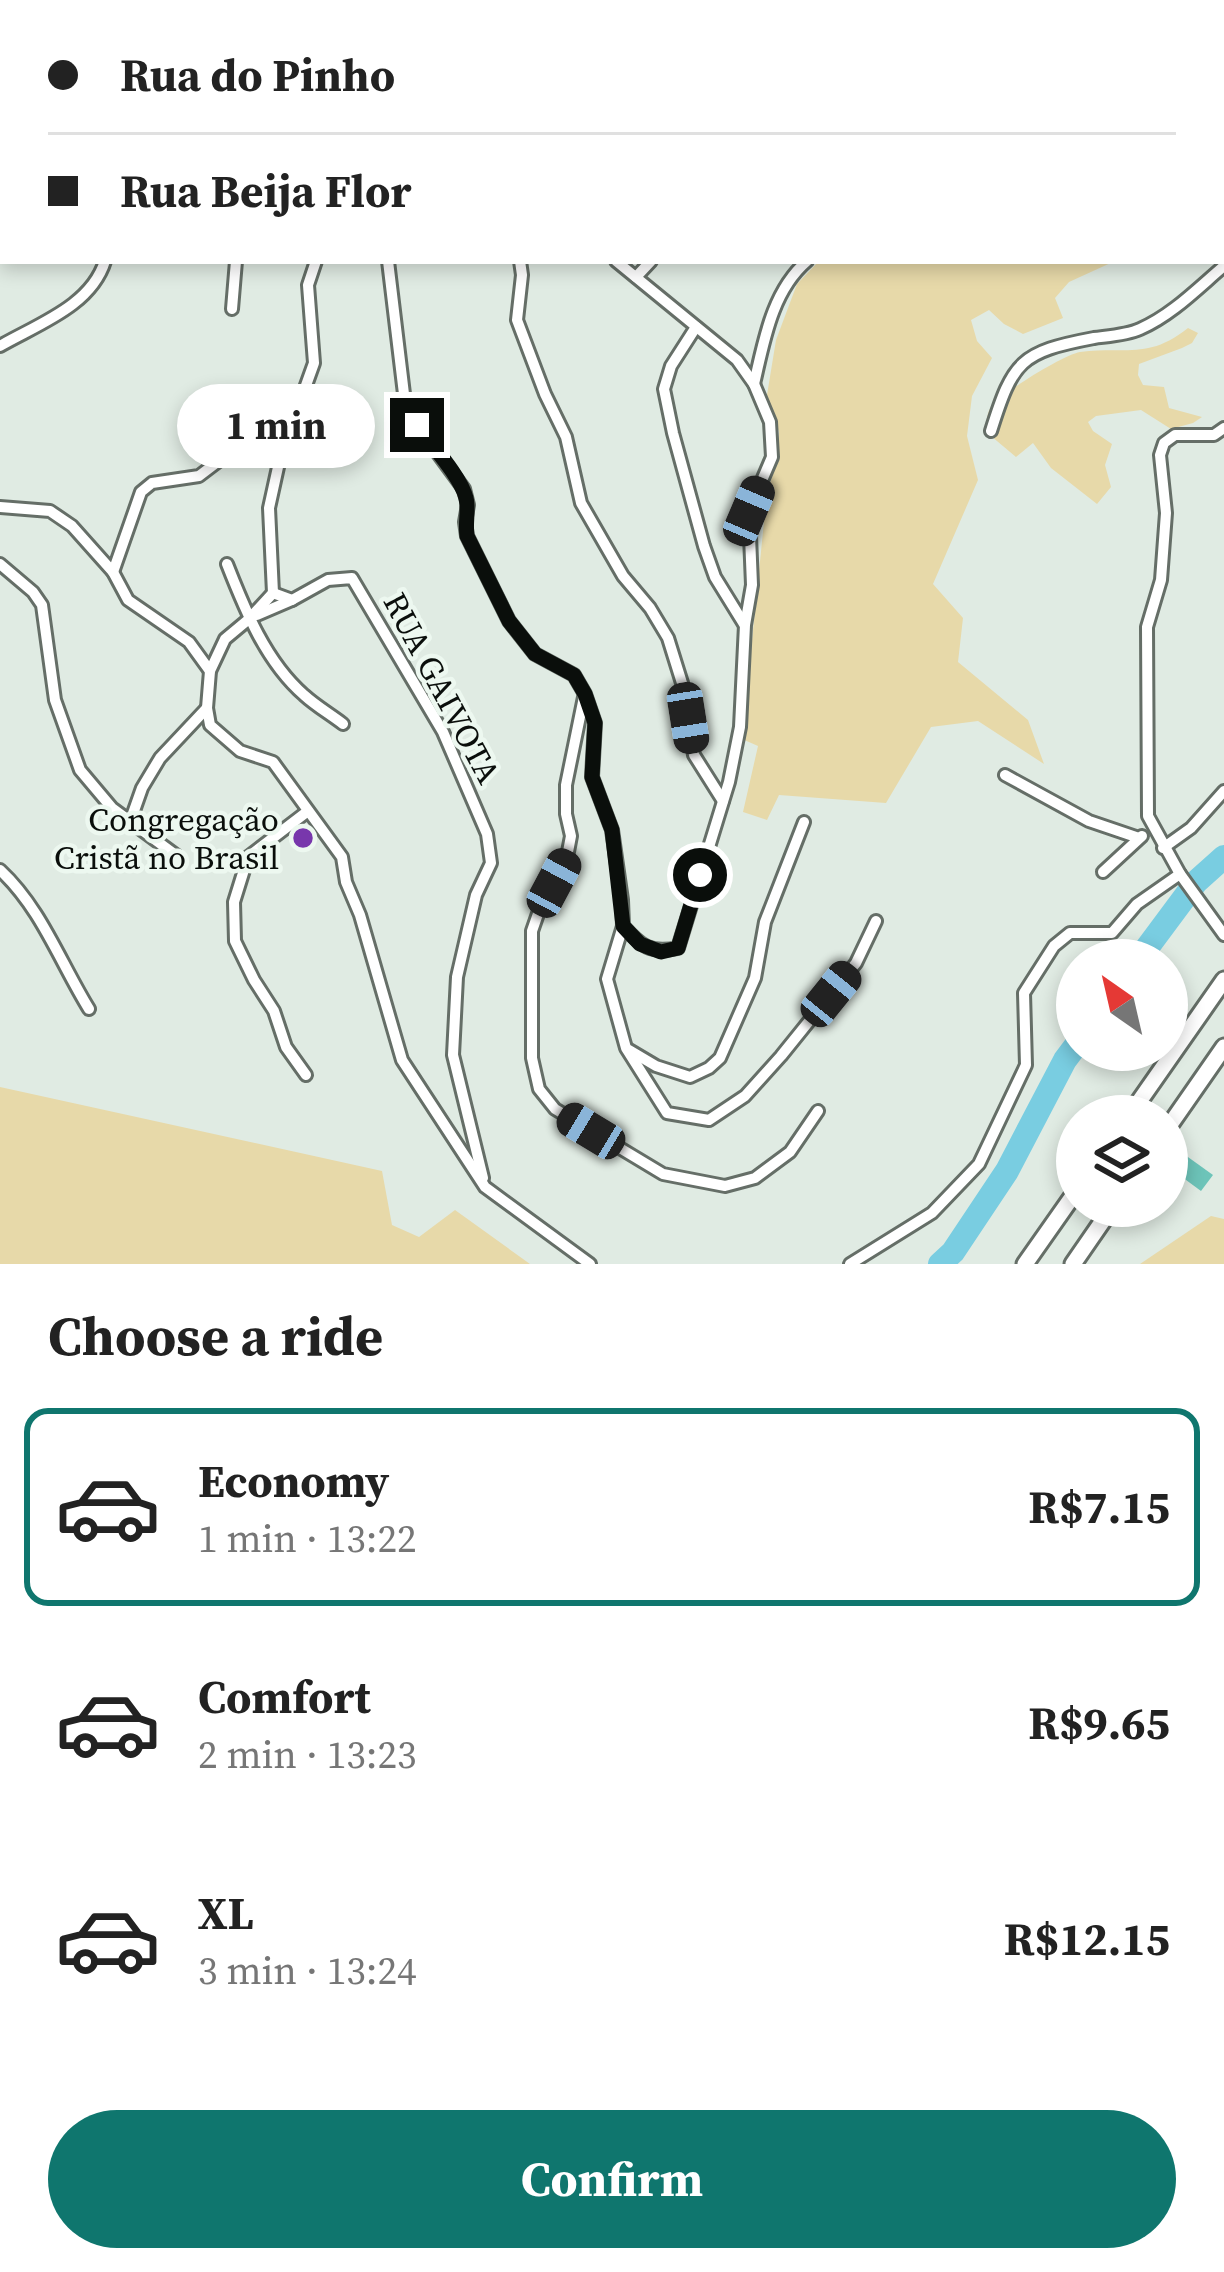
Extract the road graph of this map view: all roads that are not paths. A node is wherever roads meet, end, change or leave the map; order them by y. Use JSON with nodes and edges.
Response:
{"nodes":[{"id":1,"x":104,"y":264,"type":"edge"},
{"id":2,"x":236,"y":264,"type":"edge"},
{"id":3,"x":315,"y":264,"type":"edge"},
{"id":4,"x":388,"y":264,"type":"edge"},
{"id":5,"x":521,"y":264,"type":"edge"},
{"id":6,"x":620,"y":264,"type":"edge"},
{"id":7,"x":648,"y":264,"type":"edge"},
{"id":8,"x":803,"y":264,"type":"edge"},
{"id":9,"x":1224,"y":266,"type":"edge"},
{"id":10,"x":637,"y":277,"type":"junction"},
{"id":11,"x":232,"y":309,"type":"dead end"},
{"id":12,"x":696,"y":327,"type":"junction"},
{"id":13,"x":0,"y":346,"type":"edge"},
{"id":14,"x":754,"y":384,"type":"junction"},
{"id":15,"x":1224,"y":428,"type":"edge"},
{"id":16,"x":992,"y":431,"type":"dead end"},
{"id":17,"x":285,"y":443,"type":"junction"},
{"id":18,"x":0,"y":507,"type":"edge"},
{"id":19,"x":0,"y":564,"type":"edge"},
{"id":20,"x":227,"y":564,"type":"dead end"},
{"id":21,"x":113,"y":572,"type":"junction"},
{"id":22,"x":273,"y":593,"type":"junction"},
{"id":23,"x":292,"y":600,"type":"junction"},
{"id":24,"x":249,"y":619,"type":"junction"},
{"id":25,"x":745,"y":625,"type":"junction"},
{"id":26,"x":210,"y":670,"type":"junction"},
{"id":27,"x":585,"y":694,"type":"junction"},
{"id":28,"x":207,"y":708,"type":"junction"},
{"id":29,"x":343,"y":724,"type":"dead end"},
{"id":30,"x":1005,"y":775,"type":"dead end"},
{"id":31,"x":1224,"y":791,"type":"edge"},
{"id":32,"x":723,"y":802,"type":"junction"},
{"id":33,"x":308,"y":811,"type":"junction"},
{"id":34,"x":130,"y":822,"type":"junction"},
{"id":35,"x":805,"y":822,"type":"dead end"},
{"id":36,"x":1153,"y":825,"type":"junction"},
{"id":37,"x":1139,"y":838,"type":"junction"},
{"id":38,"x":1163,"y":848,"type":"junction"},
{"id":39,"x":177,"y":856,"type":"dead end"},
{"id":40,"x":0,"y":870,"type":"edge"},
{"id":41,"x":1103,"y":872,"type":"dead end"},
{"id":42,"x":1184,"y":879,"type":"junction"},
{"id":43,"x":877,"y":921,"type":"dead end"},
{"id":44,"x":623,"y":926,"type":"junction"},
{"id":45,"x":1224,"y":935,"type":"edge"},
{"id":46,"x":1224,"y":980,"type":"edge"},
{"id":47,"x":89,"y":1009,"type":"dead end"},
{"id":48,"x":1224,"y":1047,"type":"edge"},
{"id":49,"x":626,"y":1048,"type":"junction"},
{"id":50,"x":306,"y":1076,"type":"dead end"},
{"id":51,"x":1144,"y":1095,"type":"edge"},
{"id":52,"x":1188,"y":1099,"type":"edge"},
{"id":53,"x":818,"y":1111,"type":"dead end"},
{"id":54,"x":485,"y":1187,"type":"junction"},
{"id":55,"x":1056,"y":1220,"type":"edge"},
{"id":56,"x":1099,"y":1227,"type":"edge"},
{"id":57,"x":590,"y":1264,"type":"edge"},
{"id":58,"x":850,"y":1264,"type":"edge"},
{"id":59,"x":1025,"y":1264,"type":"edge"},
{"id":60,"x":1073,"y":1264,"type":"edge"}],
"edges":[{"from":1,"to":13,"type":"street"},
{"from":2,"to":11,"type":"street"},
{"from":3,"to":17,"type":"street"},
{"from":4,"to":27,"type":"street"},
{"from":5,"to":32,"type":"street"},
{"from":6,"to":10,"type":"street"},
{"from":7,"to":10,"type":"street"},
{"from":8,"to":14,"type":"street"},
{"from":9,"to":16,"type":"street"},
{"from":10,"to":12,"type":"street"},
{"from":12,"to":14,"type":"street"},
{"from":12,"to":25,"type":"street"},
{"from":14,"to":25,"type":"street"},
{"from":15,"to":36,"type":"street"},
{"from":17,"to":21,"type":"street"},
{"from":17,"to":22,"type":"street"},
{"from":18,"to":21,"type":"street"},
{"from":19,"to":34,"type":"street"},
{"from":20,"to":24,"type":"street"},
{"from":21,"to":26,"type":"street"},
{"from":22,"to":23,"type":"street"},
{"from":22,"to":24,"type":"street"},
{"from":23,"to":24,"type":"street"},
{"from":23,"to":54,"type":"street","name":"RUA GAIVOTA"},
{"from":24,"to":26,"type":"street"},
{"from":24,"to":29,"type":"street"},
{"from":25,"to":32,"type":"street"},
{"from":26,"to":28,"type":"street"},
{"from":27,"to":44,"type":"street"},
{"from":27,"to":53,"type":"street"},
{"from":28,"to":33,"type":"street"},
{"from":28,"to":34,"type":"street"},
{"from":30,"to":37,"type":"street"},
{"from":31,"to":38,"type":"street"},
{"from":32,"to":44,"type":"street"},
{"from":33,"to":50,"type":"street"},
{"from":33,"to":54,"type":"street"},
{"from":34,"to":39,"type":"street"},
{"from":35,"to":49,"type":"street"},
{"from":36,"to":37,"type":"street"},
{"from":36,"to":38,"type":"street"},
{"from":37,"to":41,"type":"street"},
{"from":38,"to":42,"type":"street"},
{"from":40,"to":47,"type":"street"},
{"from":42,"to":45,"type":"street"},
{"from":42,"to":58,"type":"street"},
{"from":43,"to":49,"type":"street"},
{"from":44,"to":49,"type":"street"},
{"from":46,"to":51,"type":"main road"},
{"from":48,"to":52,"type":"main road"},
{"from":54,"to":57,"type":"street"},
{"from":55,"to":59,"type":"main road"},
{"from":56,"to":60,"type":"main road"}]}
